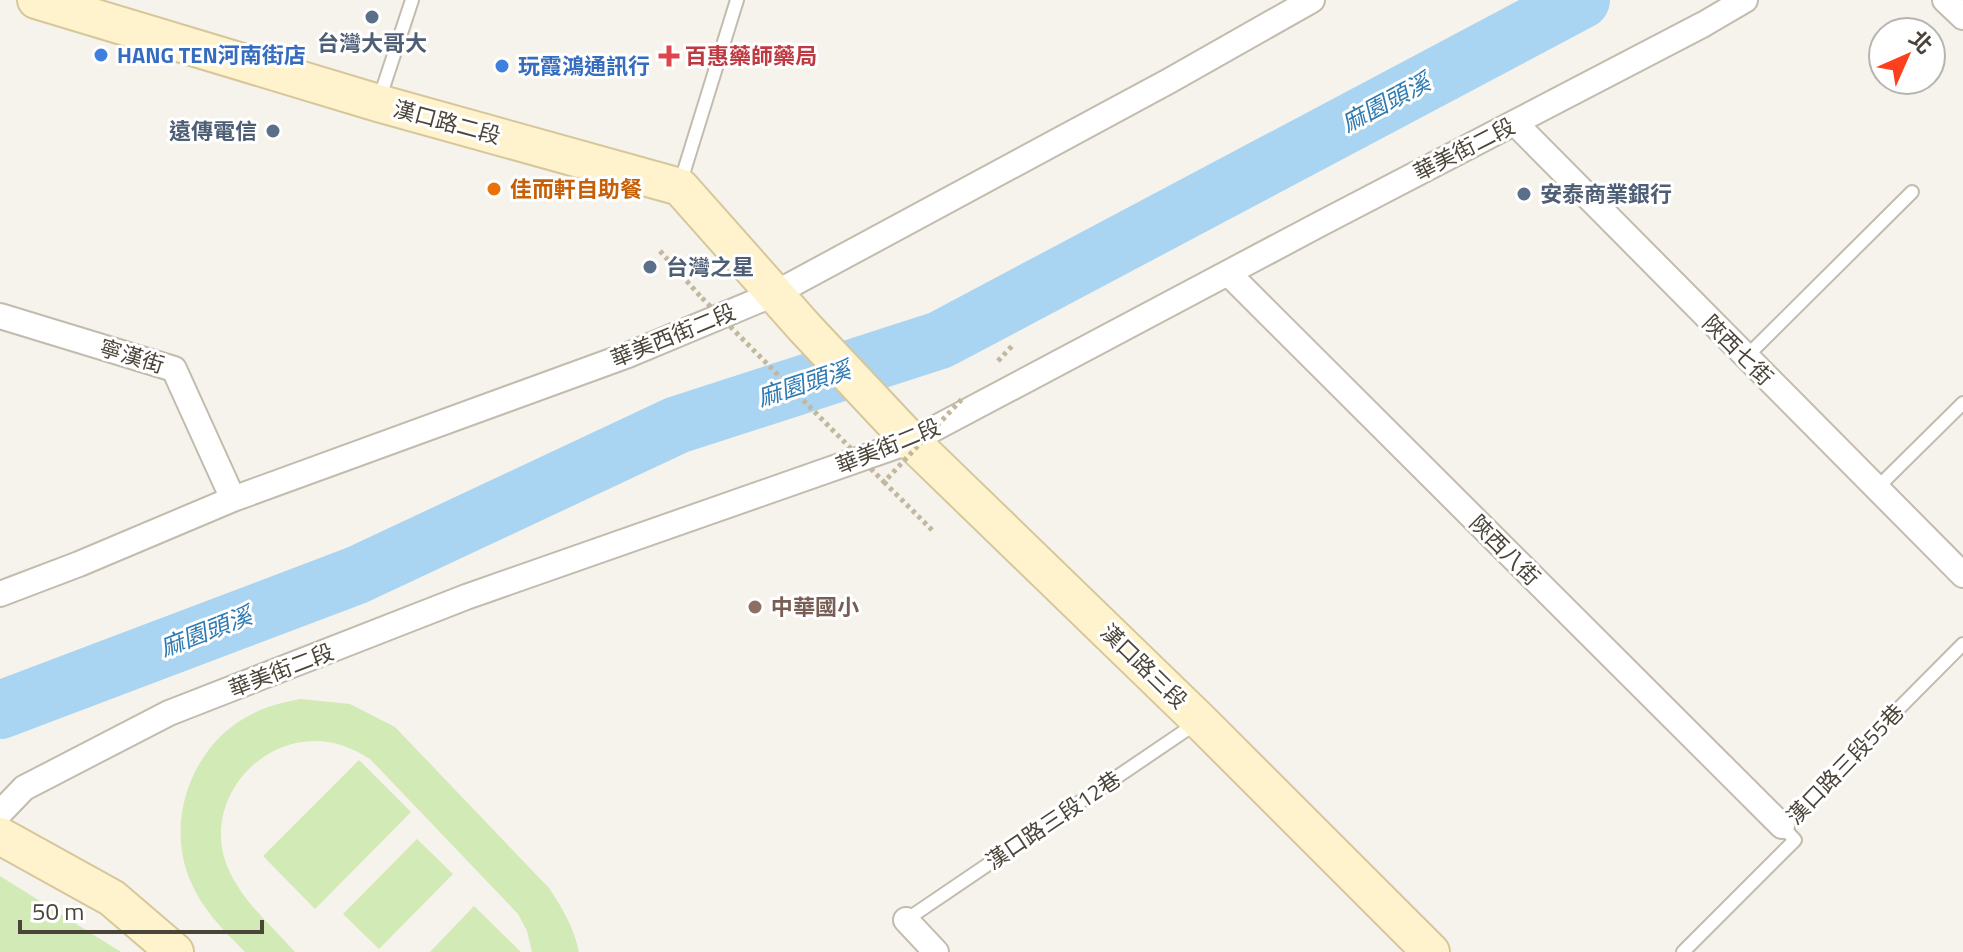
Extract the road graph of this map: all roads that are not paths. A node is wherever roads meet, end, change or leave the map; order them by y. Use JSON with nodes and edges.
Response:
{"nodes":[{"id":1,"x":36,"y":0,"type":"edge"},
{"id":2,"x":412,"y":0,"type":"edge"},
{"id":3,"x":737,"y":0,"type":"edge"},
{"id":4,"x":1312,"y":0,"type":"edge"},
{"id":5,"x":1745,"y":0,"type":"edge"},
{"id":6,"x":1945,"y":0,"type":"edge"},
{"id":7,"x":106,"y":9,"type":"edge"},
{"id":8,"x":1963,"y":17,"type":"edge"},
{"id":9,"x":378,"y":103,"type":"junction"},
{"id":10,"x":1515,"y":123,"type":"junction"},
{"id":11,"x":680,"y":187,"type":"junction"},
{"id":12,"x":1912,"y":192,"type":"dead end"},
{"id":13,"x":1229,"y":274,"type":"junction"},
{"id":14,"x":774,"y":294,"type":"junction"},
{"id":15,"x":0,"y":316,"type":"edge"},
{"id":16,"x":1745,"y":358,"type":"junction"},
{"id":17,"x":1963,"y":403,"type":"edge"},
{"id":18,"x":911,"y":441,"type":"junction"},
{"id":19,"x":1877,"y":488,"type":"junction"},
{"id":20,"x":233,"y":499,"type":"junction"},
{"id":21,"x":1963,"y":575,"type":"edge"},
{"id":22,"x":0,"y":594,"type":"edge"},
{"id":23,"x":1963,"y":644,"type":"edge"},
{"id":24,"x":1200,"y":721,"type":"junction"},
{"id":25,"x":0,"y":813,"type":"edge"},
{"id":26,"x":1782,"y":826,"type":"junction"},
{"id":27,"x":0,"y":836,"type":"edge"},
{"id":28,"x":906,"y":920,"type":"joint"},
{"id":29,"x":175,"y":952,"type":"edge"},
{"id":30,"x":936,"y":952,"type":"edge"},
{"id":31,"x":1431,"y":952,"type":"edge"},
{"id":32,"x":1683,"y":952,"type":"edge"}],
"edges":[{"from":1,"to":7,"type":"street","name":"漢口路二段"},
{"from":2,"to":9,"type":"lane"},
{"from":3,"to":11,"type":"lane"},
{"from":4,"to":14,"type":"street","name":"華美西街二段"},
{"from":5,"to":10,"type":"street","name":"華美街二段"},
{"from":6,"to":8,"type":"street"},
{"from":7,"to":9,"type":"street","name":"漢口路二段"},
{"from":9,"to":11,"type":"street","name":"漢口路二段"},
{"from":10,"to":13,"type":"street","name":"華美街二段"},
{"from":10,"to":16,"type":"street","name":"陜西七街"},
{"from":11,"to":14,"type":"street"},
{"from":12,"to":16,"type":"lane"},
{"from":13,"to":18,"type":"street","name":"華美街二段"},
{"from":13,"to":26,"type":"street","name":"陝西八街"},
{"from":14,"to":18,"type":"street","name":"漢口路三段"},
{"from":14,"to":20,"type":"street","name":"華美西街二段"},
{"from":15,"to":20,"type":"street","name":"寧漢街"},
{"from":16,"to":19,"type":"street","name":"陜西七街"},
{"from":17,"to":19,"type":"lane"},
{"from":18,"to":24,"type":"street","name":"漢口路三段"},
{"from":18,"to":25,"type":"street","name":"華美街二段"},
{"from":19,"to":21,"type":"street","name":"陜西七街"},
{"from":20,"to":22,"type":"street","name":"華美西街二段"},
{"from":23,"to":26,"type":"lane","name":"漢口路三段55巷"},
{"from":24,"to":28,"type":"lane","name":"漢口路三段12巷"},
{"from":24,"to":31,"type":"street","name":"漢口路三段"},
{"from":26,"to":32,"type":"lane","name":"漢口路三段55巷"},
{"from":27,"to":29,"type":"street"},
{"from":28,"to":30,"type":"street"}]}
